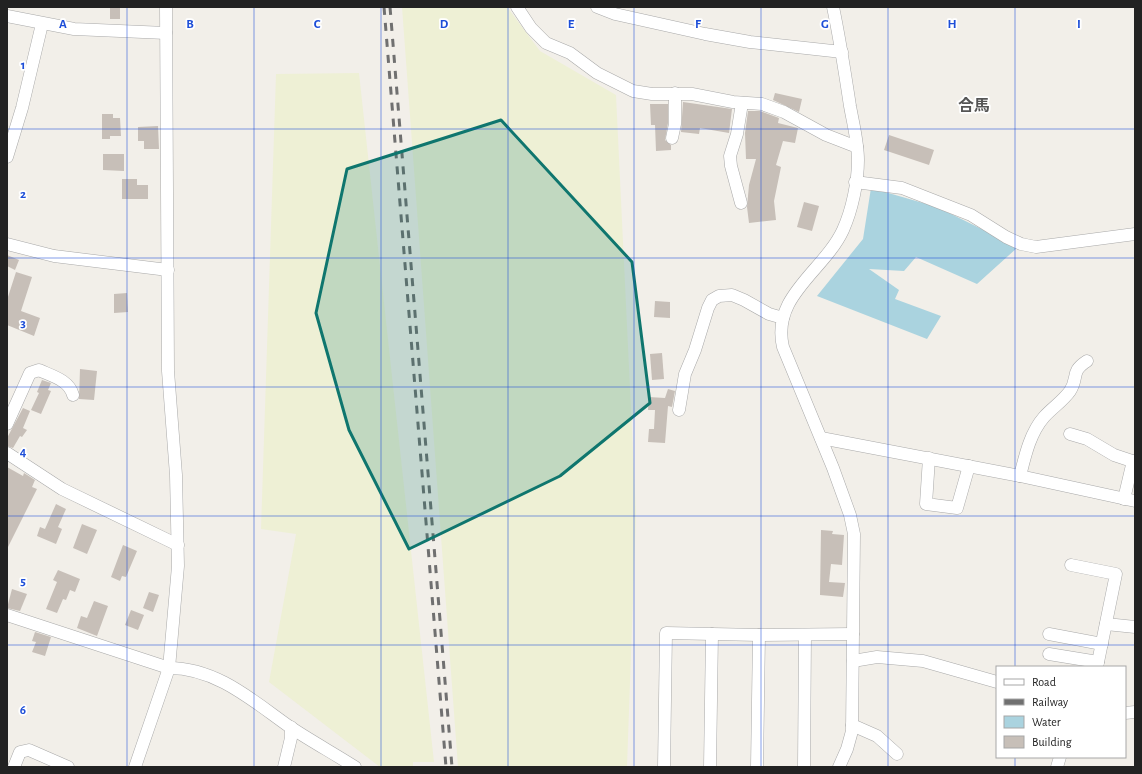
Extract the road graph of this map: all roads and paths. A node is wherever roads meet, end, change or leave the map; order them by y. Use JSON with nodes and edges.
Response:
{"nodes":[{"id":1,"x":166,"y":7,"type":"edge"},
{"id":2,"x":517,"y":7,"type":"edge"},
{"id":3,"x":597,"y":7,"type":"edge"},
{"id":4,"x":833,"y":7,"type":"edge"},
{"id":5,"x":7,"y":16,"type":"edge"},
{"id":6,"x":42,"y":24,"type":"junction"},
{"id":7,"x":166,"y":33,"type":"junction"},
{"id":8,"x":842,"y":52,"type":"junction"},
{"id":9,"x":675,"y":93,"type":"junction"},
{"id":10,"x":742,"y":103,"type":"junction"},
{"id":11,"x":672,"y":138,"type":"dead end"},
{"id":12,"x":857,"y":147,"type":"junction"},
{"id":13,"x":7,"y":157,"type":"edge"},
{"id":14,"x":855,"y":182,"type":"junction"},
{"id":15,"x":741,"y":203,"type":"dead end"},
{"id":16,"x":1135,"y":234,"type":"edge"},
{"id":17,"x":7,"y":244,"type":"edge"},
{"id":18,"x":168,"y":270,"type":"junction"},
{"id":19,"x":783,"y":318,"type":"junction"},
{"id":20,"x":1087,"y":361,"type":"dead end"},
{"id":21,"x":72,"y":395,"type":"dead end"},
{"id":22,"x":679,"y":410,"type":"dead end"},
{"id":23,"x":7,"y":424,"type":"edge"},
{"id":24,"x":1070,"y":434,"type":"dead end"},
{"id":25,"x":821,"y":438,"type":"junction"},
{"id":26,"x":7,"y":453,"type":"edge"},
{"id":27,"x":928,"y":458,"type":"junction"},
{"id":28,"x":1134,"y":461,"type":"edge"},
{"id":29,"x":969,"y":466,"type":"junction"},
{"id":30,"x":1020,"y":476,"type":"junction"},
{"id":31,"x":1129,"y":500,"type":"edge"},
{"id":32,"x":178,"y":545,"type":"junction"},
{"id":33,"x":1071,"y":565,"type":"dead end"},
{"id":34,"x":7,"y":615,"type":"edge"},
{"id":35,"x":1106,"y":624,"type":"junction"},
{"id":36,"x":1135,"y":627,"type":"edge"},
{"id":37,"x":712,"y":634,"type":"junction"},
{"id":38,"x":853,"y":634,"type":"junction"},
{"id":39,"x":1049,"y":634,"type":"dead end"},
{"id":40,"x":759,"y":635,"type":"junction"},
{"id":41,"x":805,"y":635,"type":"junction"},
{"id":42,"x":1102,"y":644,"type":"junction"},
{"id":43,"x":1049,"y":654,"type":"dead end"},
{"id":44,"x":852,"y":661,"type":"junction"},
{"id":45,"x":1098,"y":664,"type":"edge"},
{"id":46,"x":169,"y":668,"type":"junction"},
{"id":47,"x":996,"y":682,"type":"edge"},
{"id":48,"x":852,"y":725,"type":"junction"},
{"id":49,"x":291,"y":727,"type":"junction"},
{"id":50,"x":897,"y":754,"type":"dead end"},
{"id":51,"x":14,"y":767,"type":"edge"},
{"id":52,"x":68,"y":767,"type":"edge"},
{"id":53,"x":135,"y":767,"type":"edge"},
{"id":54,"x":284,"y":767,"type":"edge"},
{"id":55,"x":355,"y":767,"type":"edge"},
{"id":56,"x":664,"y":767,"type":"edge"},
{"id":57,"x":710,"y":767,"type":"edge"},
{"id":58,"x":757,"y":767,"type":"edge"},
{"id":59,"x":804,"y":767,"type":"edge"},
{"id":60,"x":838,"y":767,"type":"edge"}],
"edges":[{"from":1,"to":7,"type":"street"},
{"from":2,"to":9,"type":"street"},
{"from":3,"to":8,"type":"street"},
{"from":4,"to":8,"type":"street"},
{"from":5,"to":6,"type":"street"},
{"from":6,"to":7,"type":"street"},
{"from":6,"to":13,"type":"street"},
{"from":7,"to":18,"type":"street"},
{"from":8,"to":12,"type":"street"},
{"from":9,"to":10,"type":"street"},
{"from":9,"to":11,"type":"street"},
{"from":10,"to":12,"type":"street"},
{"from":10,"to":15,"type":"street"},
{"from":12,"to":14,"type":"street"},
{"from":14,"to":16,"type":"street"},
{"from":14,"to":19,"type":"street"},
{"from":17,"to":18,"type":"street"},
{"from":18,"to":32,"type":"street"},
{"from":19,"to":22,"type":"street"},
{"from":19,"to":25,"type":"street"},
{"from":20,"to":30,"type":"street"},
{"from":21,"to":23,"type":"street"},
{"from":24,"to":28,"type":"street"},
{"from":25,"to":27,"type":"street"},
{"from":25,"to":38,"type":"street"},
{"from":26,"to":32,"type":"street"},
{"from":27,"to":29,"type":"street"},
{"from":27,"to":29,"type":"street"},
{"from":28,"to":31,"type":"street"},
{"from":29,"to":30,"type":"street"},
{"from":30,"to":31,"type":"street"},
{"from":32,"to":46,"type":"street"},
{"from":33,"to":35,"type":"street"},
{"from":34,"to":46,"type":"street"},
{"from":35,"to":36,"type":"street"},
{"from":35,"to":42,"type":"street"},
{"from":37,"to":40,"type":"street"},
{"from":37,"to":56,"type":"street"},
{"from":37,"to":57,"type":"street"},
{"from":38,"to":41,"type":"street"},
{"from":38,"to":44,"type":"street"},
{"from":39,"to":42,"type":"street"},
{"from":40,"to":41,"type":"street"},
{"from":40,"to":58,"type":"street"},
{"from":41,"to":59,"type":"street"},
{"from":42,"to":45,"type":"street"},
{"from":43,"to":45,"type":"street"},
{"from":44,"to":47,"type":"street"},
{"from":44,"to":48,"type":"street"},
{"from":46,"to":49,"type":"street"},
{"from":46,"to":53,"type":"street"},
{"from":48,"to":50,"type":"street"},
{"from":48,"to":60,"type":"street"},
{"from":49,"to":54,"type":"street"},
{"from":49,"to":55,"type":"street"},
{"from":51,"to":52,"type":"street"}]}
